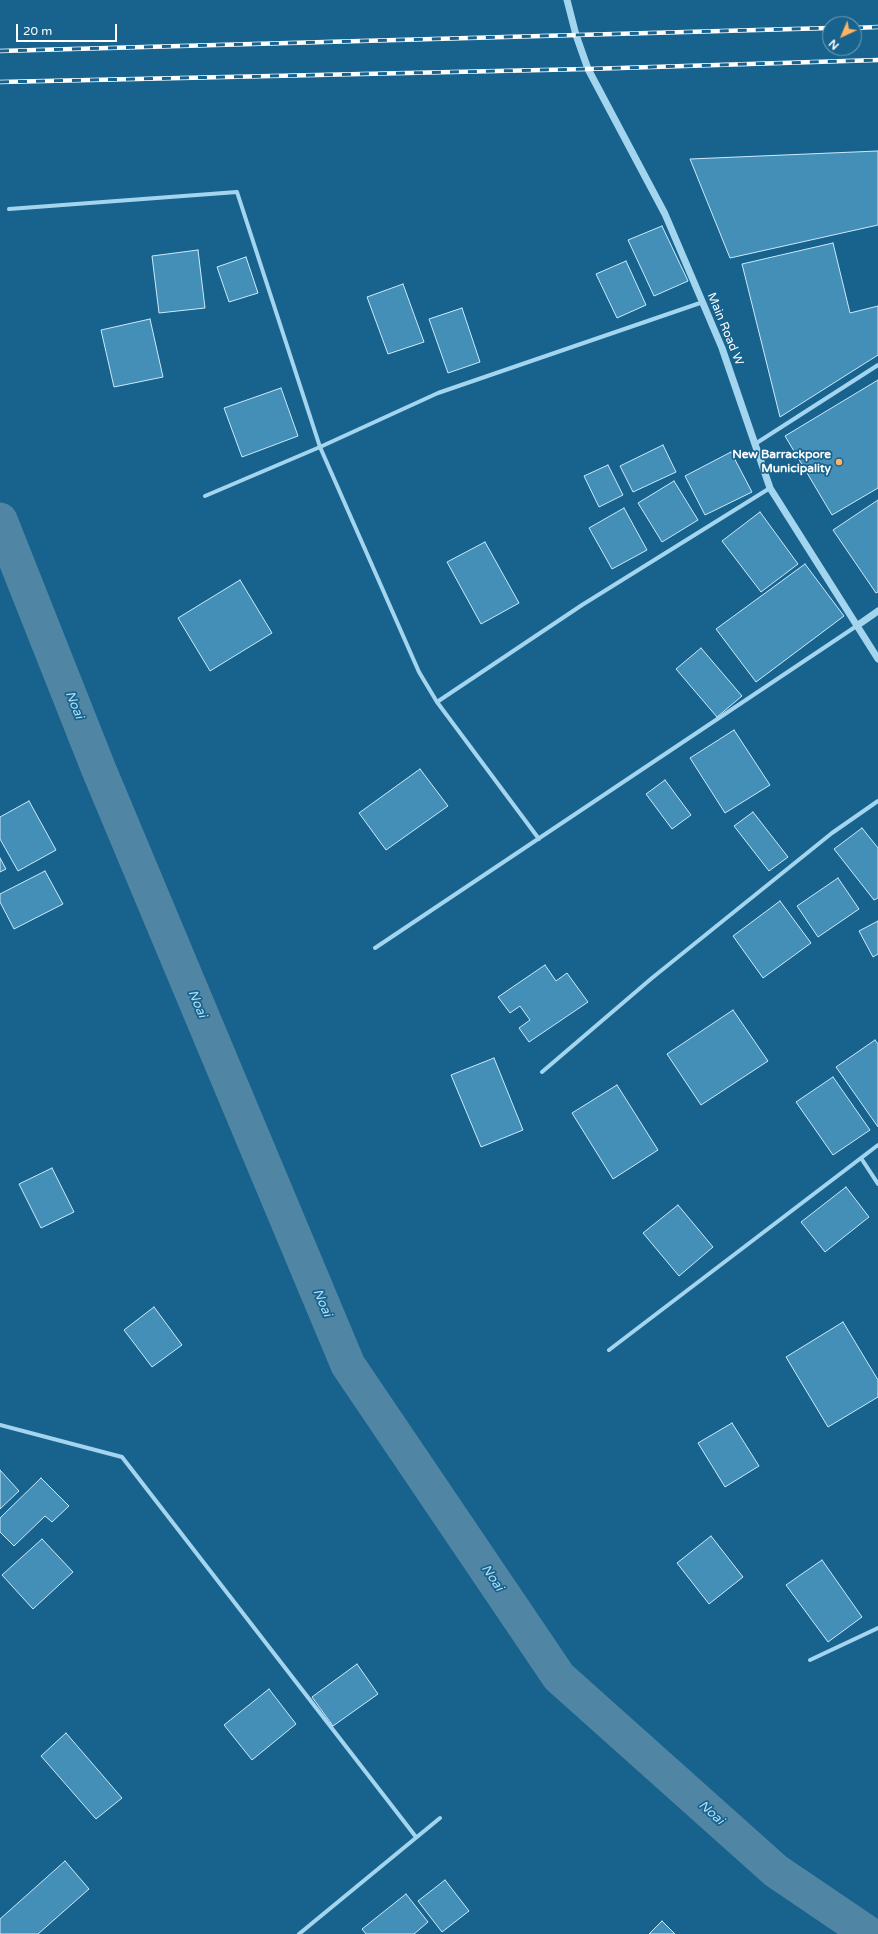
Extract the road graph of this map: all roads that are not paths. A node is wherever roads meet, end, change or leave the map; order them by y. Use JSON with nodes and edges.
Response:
{"nodes":[{"id":1,"x":567,"y":0,"type":"edge"},
{"id":2,"x":9,"y":209,"type":"dead end"},
{"id":3,"x":703,"y":302,"type":"junction"},
{"id":4,"x":878,"y":365,"type":"edge"},
{"id":5,"x":755,"y":444,"type":"junction"},
{"id":6,"x":320,"y":447,"type":"junction"},
{"id":7,"x":770,"y":488,"type":"junction"},
{"id":8,"x":205,"y":496,"type":"dead end"},
{"id":9,"x":878,"y":611,"type":"edge"},
{"id":10,"x":858,"y":625,"type":"junction"},
{"id":11,"x":878,"y":658,"type":"edge"},
{"id":12,"x":438,"y":702,"type":"junction"},
{"id":13,"x":878,"y":802,"type":"edge"},
{"id":14,"x":539,"y":839,"type":"junction"},
{"id":15,"x":375,"y":948,"type":"dead end"},
{"id":16,"x":542,"y":1072,"type":"dead end"},
{"id":17,"x":878,"y":1145,"type":"edge"},
{"id":18,"x":861,"y":1158,"type":"junction"},
{"id":19,"x":878,"y":1184,"type":"edge"},
{"id":20,"x":609,"y":1350,"type":"dead end"},
{"id":21,"x":0,"y":1425,"type":"edge"},
{"id":22,"x":878,"y":1628,"type":"edge"},
{"id":23,"x":810,"y":1660,"type":"dead end"},
{"id":24,"x":440,"y":1818,"type":"dead end"},
{"id":25,"x":416,"y":1837,"type":"junction"},
{"id":26,"x":299,"y":1934,"type":"edge"}],
"edges":[{"from":1,"to":3,"type":"street","name":"Main Road W"},
{"from":2,"to":6,"type":"street"},
{"from":3,"to":5,"type":"street","name":"Main Road W"},
{"from":3,"to":6,"type":"street"},
{"from":4,"to":5,"type":"street"},
{"from":5,"to":7,"type":"street","name":"Main Road W"},
{"from":6,"to":8,"type":"street"},
{"from":6,"to":12,"type":"street"},
{"from":7,"to":10,"type":"street","name":"Main Road W"},
{"from":7,"to":12,"type":"street"},
{"from":9,"to":10,"type":"street"},
{"from":10,"to":11,"type":"street","name":"Main Road W"},
{"from":10,"to":14,"type":"street"},
{"from":12,"to":14,"type":"street"},
{"from":13,"to":16,"type":"street"},
{"from":14,"to":15,"type":"street"},
{"from":17,"to":18,"type":"street"},
{"from":18,"to":19,"type":"street"},
{"from":18,"to":20,"type":"street"},
{"from":21,"to":25,"type":"street"},
{"from":22,"to":23,"type":"street"},
{"from":24,"to":25,"type":"street"},
{"from":25,"to":26,"type":"street"}]}
